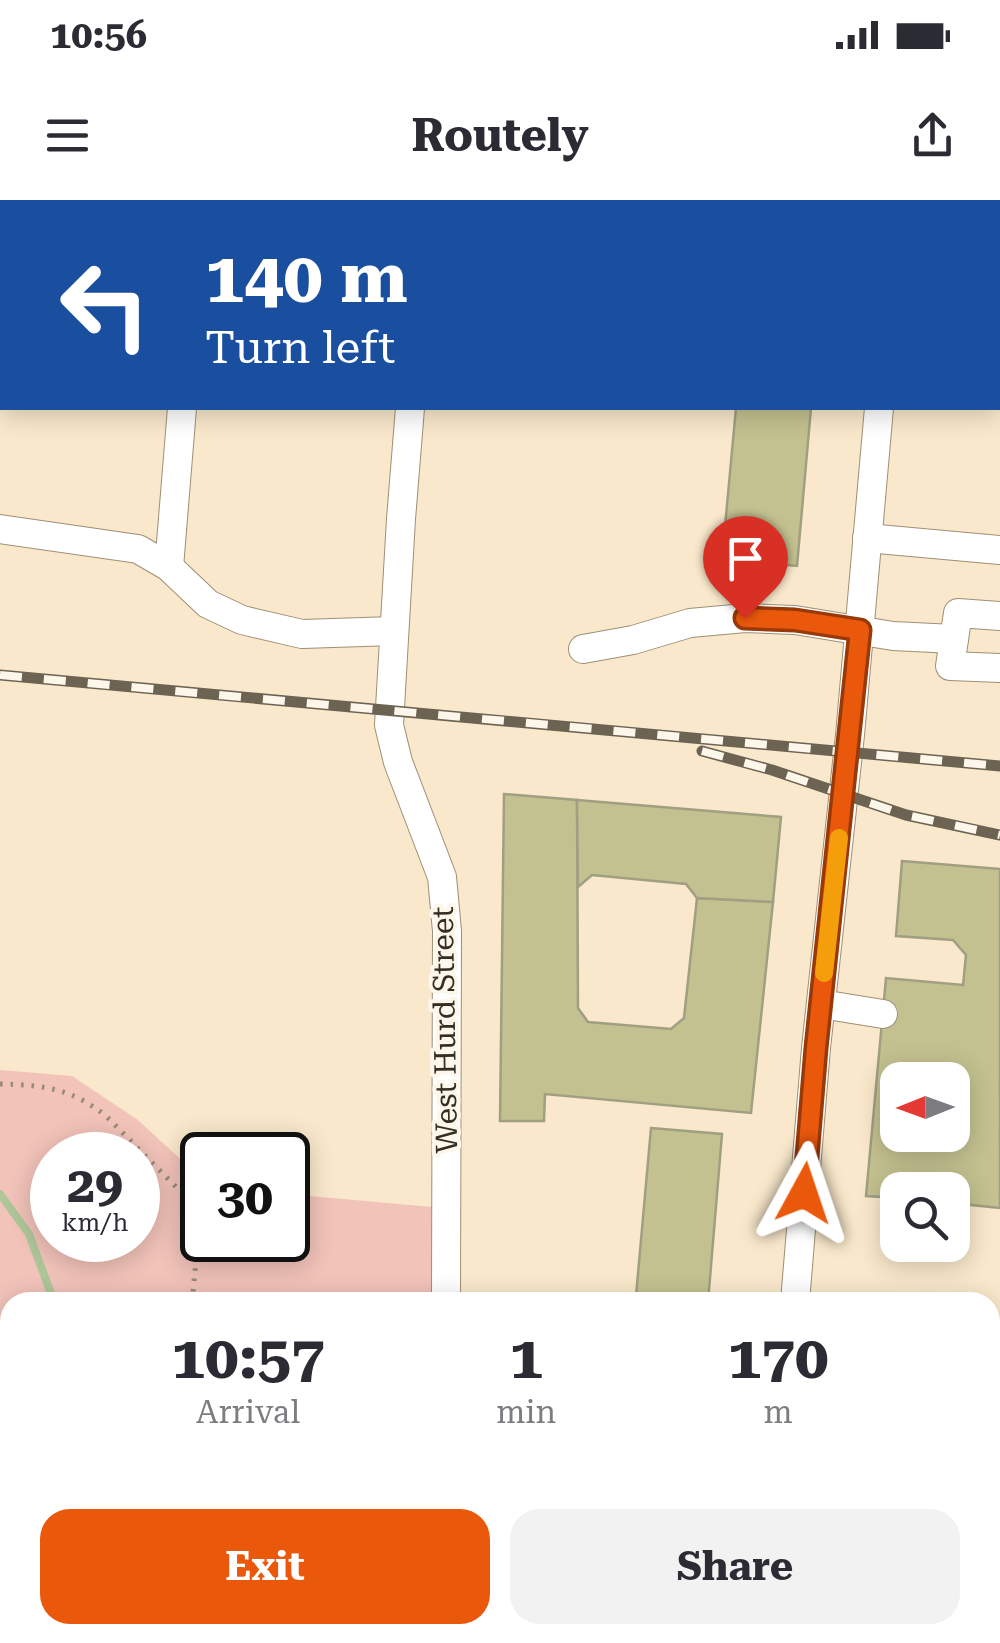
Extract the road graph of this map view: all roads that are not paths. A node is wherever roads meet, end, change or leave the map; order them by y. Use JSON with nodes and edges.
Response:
{"nodes":[{"id":1,"x":182,"y":410,"type":"edge"},
{"id":2,"x":410,"y":410,"type":"edge"},
{"id":3,"x":879,"y":410,"type":"edge"},
{"id":4,"x":0,"y":529,"type":"edge"},
{"id":5,"x":867,"y":538,"type":"junction"},
{"id":6,"x":1000,"y":550,"type":"edge"},
{"id":7,"x":169,"y":567,"type":"junction"},
{"id":8,"x":1000,"y":616,"type":"edge"},
{"id":9,"x":860,"y":630,"type":"junction"},
{"id":10,"x":394,"y":632,"type":"junction"},
{"id":11,"x":954,"y":639,"type":"junction"},
{"id":12,"x":582,"y":649,"type":"dead end"},
{"id":13,"x":1000,"y":668,"type":"edge"},
{"id":14,"x":821,"y":1004,"type":"junction"},
{"id":15,"x":882,"y":1014,"type":"dead end"},
{"id":16,"x":446,"y":1292,"type":"edge"},
{"id":17,"x":796,"y":1292,"type":"edge"}],
"edges":[{"from":1,"to":7,"type":"street"},
{"from":2,"to":10,"type":"street","name":"West Hurd Street"},
{"from":3,"to":5,"type":"street"},
{"from":4,"to":7,"type":"street"},
{"from":5,"to":6,"type":"street"},
{"from":5,"to":9,"type":"street"},
{"from":7,"to":10,"type":"street"},
{"from":8,"to":11,"type":"street"},
{"from":9,"to":11,"type":"street"},
{"from":9,"to":12,"type":"street"},
{"from":9,"to":14,"type":"street"},
{"from":10,"to":16,"type":"street","name":"West Hurd Street"},
{"from":11,"to":13,"type":"street"},
{"from":14,"to":15,"type":"street"},
{"from":14,"to":17,"type":"street"}]}
